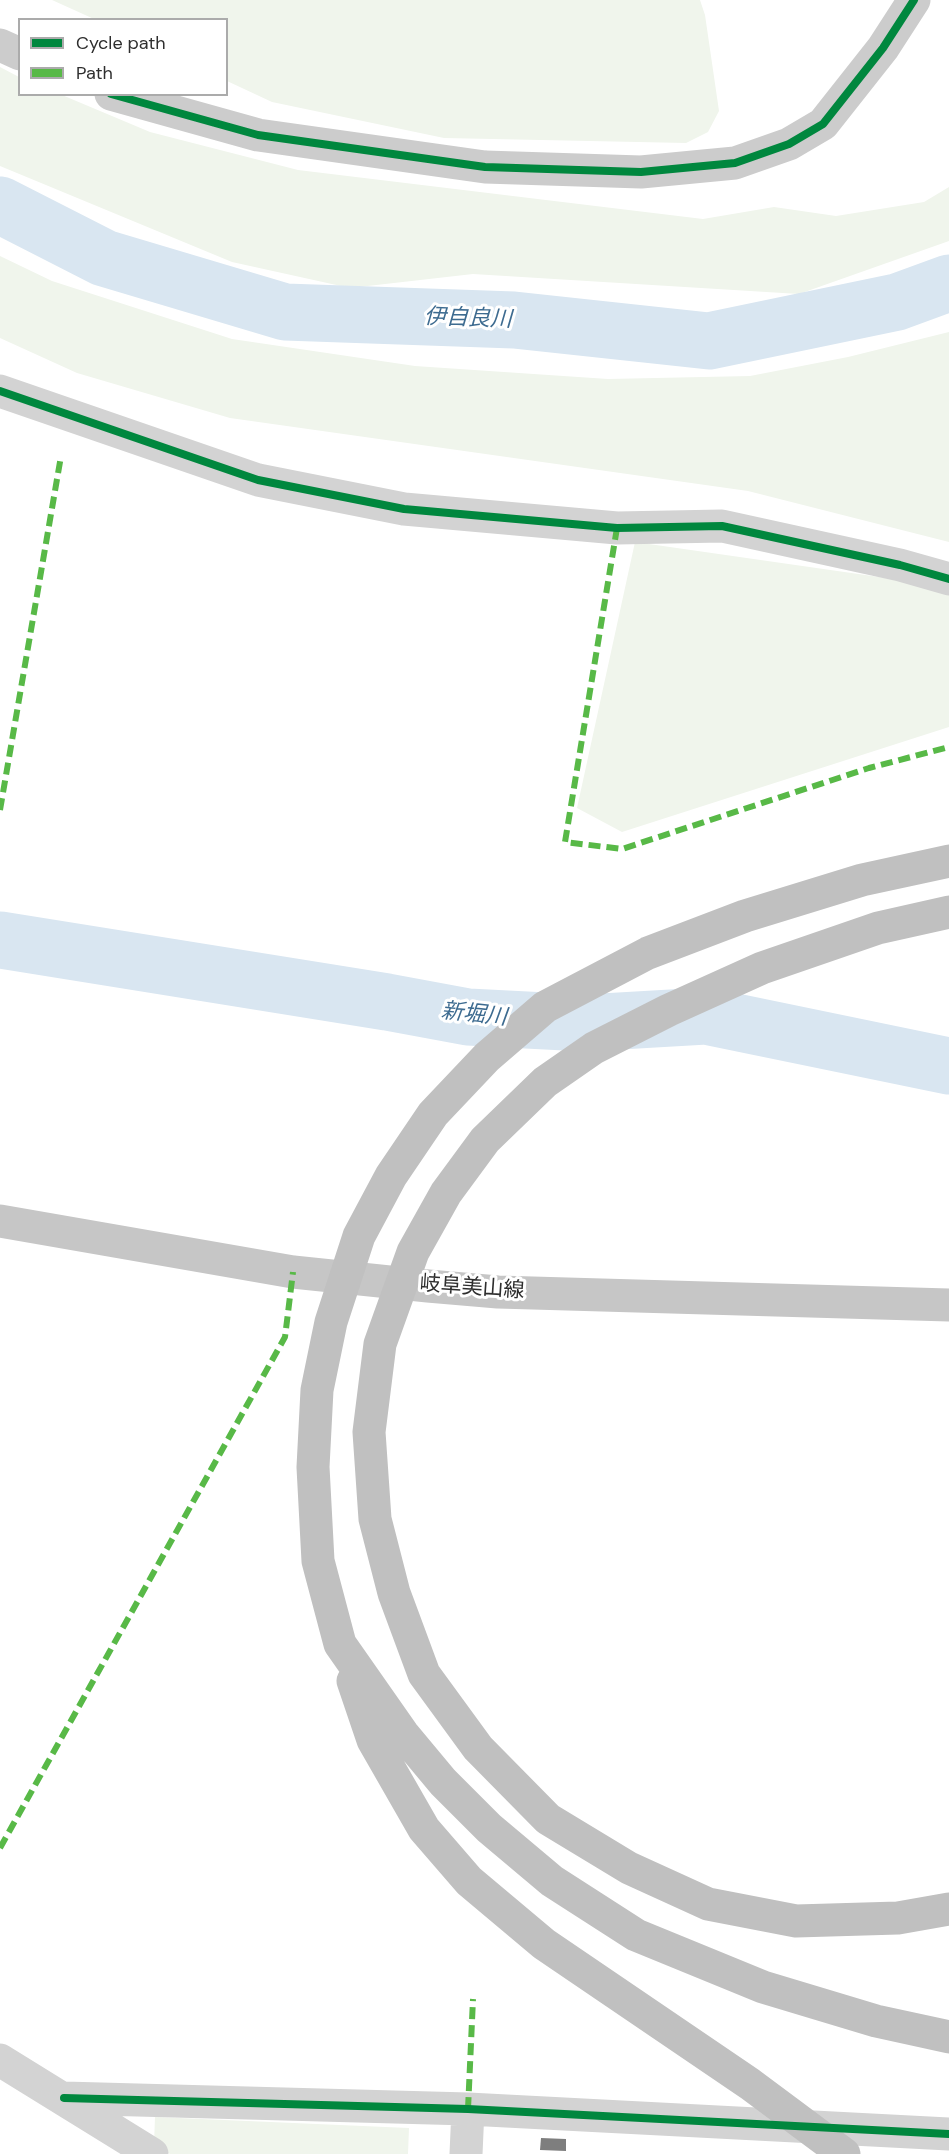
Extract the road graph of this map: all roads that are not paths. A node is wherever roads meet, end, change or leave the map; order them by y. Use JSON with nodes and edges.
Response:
{"nodes":[{"id":1,"x":914,"y":0,"type":"edge"},
{"id":2,"x":0,"y":45,"type":"edge"},
{"id":3,"x":18,"y":53,"type":"edge"},
{"id":4,"x":118,"y":96,"type":"edge"},
{"id":5,"x":0,"y":391,"type":"edge"},
{"id":6,"x":949,"y":579,"type":"edge"},
{"id":7,"x":949,"y":861,"type":"edge"},
{"id":8,"x":949,"y":912,"type":"edge"},
{"id":9,"x":0,"y":1221,"type":"edge"},
{"id":10,"x":949,"y":1305,"type":"edge"},
{"id":11,"x":340,"y":1644,"type":"junction"},
{"id":12,"x":949,"y":1910,"type":"edge"},
{"id":13,"x":949,"y":2037,"type":"edge"},
{"id":14,"x":0,"y":2061,"type":"edge"},
{"id":15,"x":64,"y":2098,"type":"junction"},
{"id":16,"x":468,"y":2109,"type":"junction"},
{"id":17,"x":949,"y":2134,"type":"edge"},
{"id":18,"x":815,"y":2141,"type":"edge"},
{"id":19,"x":152,"y":2154,"type":"edge"},
{"id":20,"x":466,"y":2154,"type":"edge"},
{"id":21,"x":844,"y":2154,"type":"edge"}],
"edges":[{"from":1,"to":4,"type":"street"},
{"from":2,"to":3,"type":"street"},
{"from":5,"to":6,"type":"street"},
{"from":7,"to":11,"type":"highway"},
{"from":8,"to":12,"type":"highway"},
{"from":9,"to":10,"type":"main road","name":"岐阜美山線"},
{"from":11,"to":13,"type":"highway"},
{"from":11,"to":21,"type":"highway"},
{"from":14,"to":15,"type":"street"},
{"from":15,"to":16,"type":"street"},
{"from":15,"to":19,"type":"street"},
{"from":16,"to":18,"type":"street"},
{"from":16,"to":20,"type":"street"},
{"from":17,"to":18,"type":"street"}]}
